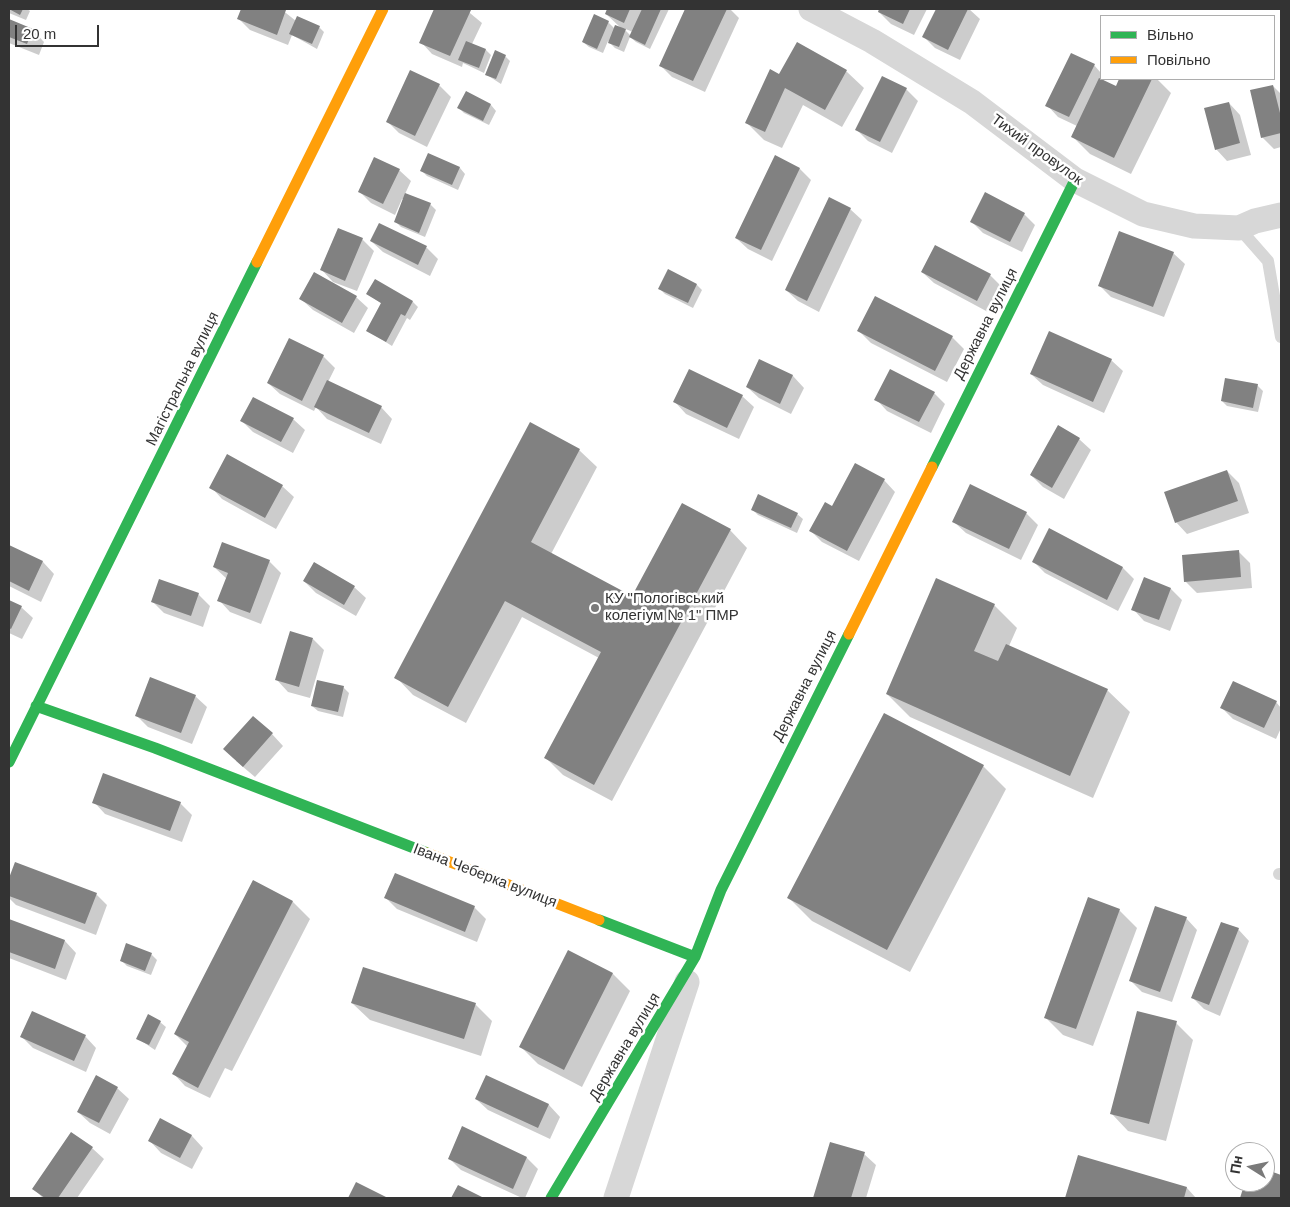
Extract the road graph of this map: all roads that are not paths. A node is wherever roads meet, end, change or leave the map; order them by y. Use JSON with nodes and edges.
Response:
{"nodes":[{"id":1,"x":384,"y":9,"type":"edge"},
{"id":2,"x":811,"y":9,"type":"edge"},
{"id":3,"x":1075,"y":180,"type":"junction"},
{"id":4,"x":1281,"y":215,"type":"edge"},
{"id":5,"x":1239,"y":228,"type":"junction"},
{"id":6,"x":1281,"y":337,"type":"edge"},
{"id":7,"x":36,"y":706,"type":"junction"},
{"id":8,"x":9,"y":762,"type":"edge"},
{"id":9,"x":695,"y":957,"type":"junction"},
{"id":10,"x":550,"y":1198,"type":"edge"},
{"id":11,"x":616,"y":1198,"type":"edge"}],
"edges":[{"from":1,"to":7,"type":"street","name":"Магістральна вулиця"},
{"from":2,"to":3,"type":"street","name":"Тихий провулок"},
{"from":3,"to":5,"type":"street","name":"Тихий провулок"},
{"from":3,"to":9,"type":"street","name":"Державна вулиця"},
{"from":4,"to":5,"type":"street","name":"Тихий провулок"},
{"from":5,"to":6,"type":"lane"},
{"from":7,"to":8,"type":"street","name":"Магістральна вулиця"},
{"from":7,"to":9,"type":"street","name":"Івана Чеберка вулиця"},
{"from":9,"to":10,"type":"street","name":"Державна вулиця"},
{"from":9,"to":11,"type":"street"}]}
